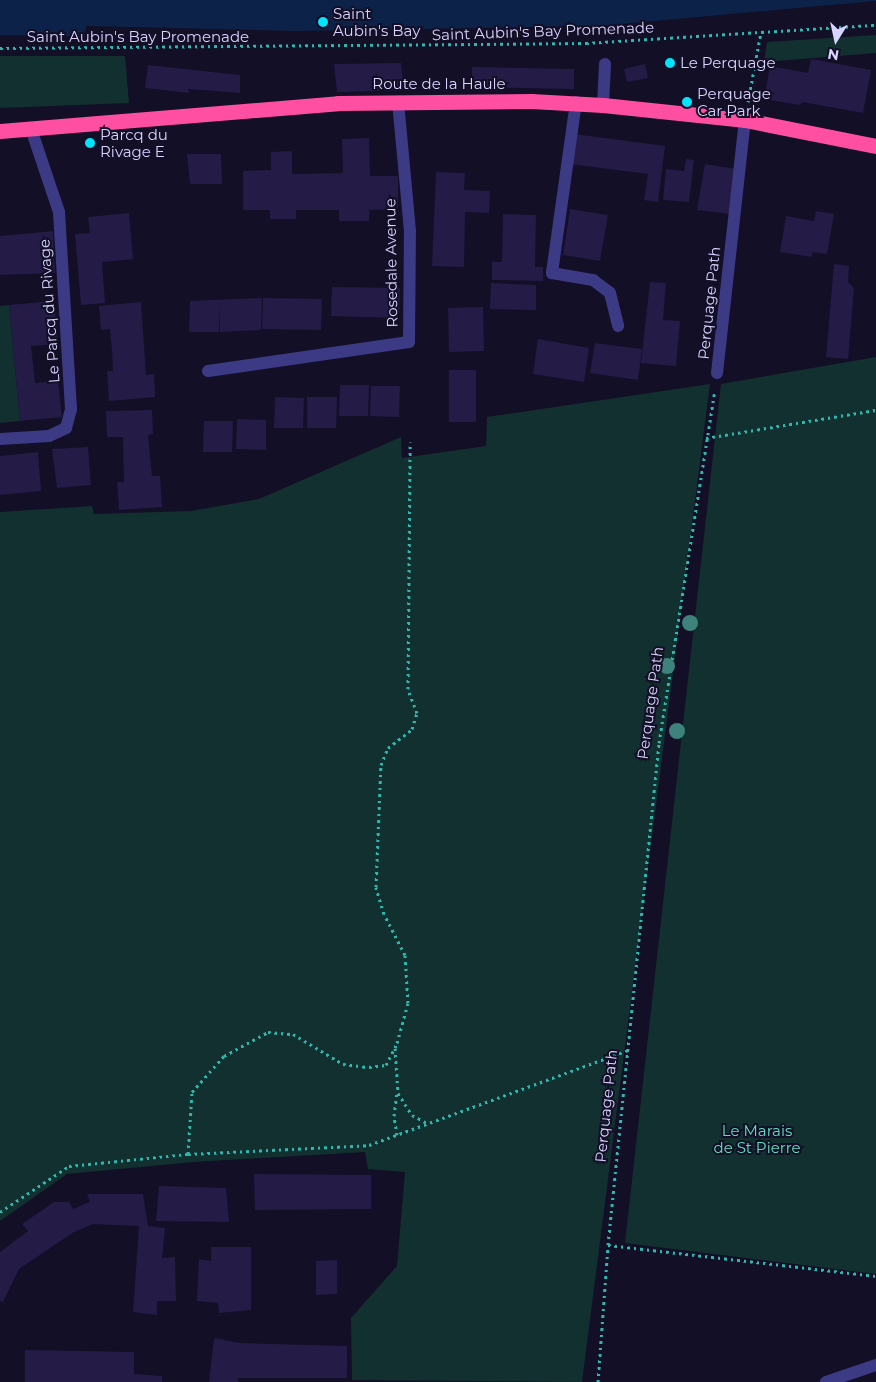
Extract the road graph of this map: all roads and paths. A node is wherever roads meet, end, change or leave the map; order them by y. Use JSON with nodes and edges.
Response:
{"nodes":[{"id":1,"x":876,"y":25,"type":"edge"},
{"id":2,"x":761,"y":32,"type":"junction"},
{"id":3,"x":0,"y":48,"type":"edge"},
{"id":4,"x":604,"y":64,"type":"dead end"},
{"id":5,"x":398,"y":102,"type":"junction"},
{"id":6,"x":576,"y":102,"type":"junction"},
{"id":7,"x":603,"y":105,"type":"junction"},
{"id":8,"x":744,"y":120,"type":"junction"},
{"id":9,"x":31,"y":128,"type":"junction"},
{"id":10,"x":0,"y":131,"type":"edge"},
{"id":11,"x":876,"y":146,"type":"edge"},
{"id":12,"x":618,"y":326,"type":"dead end"},
{"id":13,"x":208,"y":370,"type":"dead end"},
{"id":14,"x":717,"y":373,"type":"joint"},
{"id":15,"x":876,"y":410,"type":"edge"},
{"id":16,"x":706,"y":438,"type":"junction"},
{"id":17,"x":0,"y":439,"type":"edge"},
{"id":18,"x":410,"y":442,"type":"dead end"},
{"id":19,"x":395,"y":1046,"type":"junction"},
{"id":20,"x":628,"y":1050,"type":"junction"},
{"id":21,"x":398,"y":1092,"type":"junction"},
{"id":22,"x":428,"y":1124,"type":"junction"},
{"id":23,"x":397,"y":1135,"type":"junction"},
{"id":24,"x":188,"y":1154,"type":"junction"},
{"id":25,"x":0,"y":1212,"type":"edge"},
{"id":26,"x":608,"y":1245,"type":"junction"},
{"id":27,"x":876,"y":1276,"type":"edge"},
{"id":28,"x":876,"y":1365,"type":"edge"},
{"id":29,"x":598,"y":1382,"type":"edge"},
{"id":30,"x":826,"y":1382,"type":"edge"}],
"edges":[{"from":1,"to":2,"type":"path","name":"Saint Aubin's Bay Promenade"},
{"from":2,"to":3,"type":"path","name":"Saint Aubin's Bay Promenade"},
{"from":2,"to":8,"type":"path"},
{"from":4,"to":7,"type":"street"},
{"from":5,"to":6,"type":"highway","name":"Route de la Haule"},
{"from":5,"to":9,"type":"highway","name":"Route de la Haule"},
{"from":5,"to":13,"type":"street","name":"Rosedale Avenue"},
{"from":6,"to":7,"type":"highway","name":"Route de la Haule"},
{"from":6,"to":12,"type":"street"},
{"from":7,"to":8,"type":"highway","name":"Route de la Haule"},
{"from":8,"to":11,"type":"highway","name":"Route de la Haule"},
{"from":8,"to":14,"type":"street","name":"Perquage Path"},
{"from":9,"to":10,"type":"highway","name":"Route de la Haule"},
{"from":9,"to":17,"type":"street","name":"Le Parcq du Rivage"},
{"from":14,"to":16,"type":"path","name":"Perquage Path"},
{"from":15,"to":16,"type":"path"},
{"from":16,"to":20,"type":"path","name":"Perquage Path"},
{"from":18,"to":19,"type":"path"},
{"from":19,"to":21,"type":"path"},
{"from":19,"to":24,"type":"path"},
{"from":20,"to":22,"type":"path"},
{"from":20,"to":26,"type":"path","name":"Perquage Path"},
{"from":21,"to":22,"type":"path"},
{"from":21,"to":23,"type":"path"},
{"from":22,"to":23,"type":"path"},
{"from":23,"to":24,"type":"path"},
{"from":24,"to":25,"type":"path"},
{"from":26,"to":27,"type":"path"},
{"from":26,"to":29,"type":"path","name":"Perquage Path"},
{"from":28,"to":30,"type":"street"}]}
